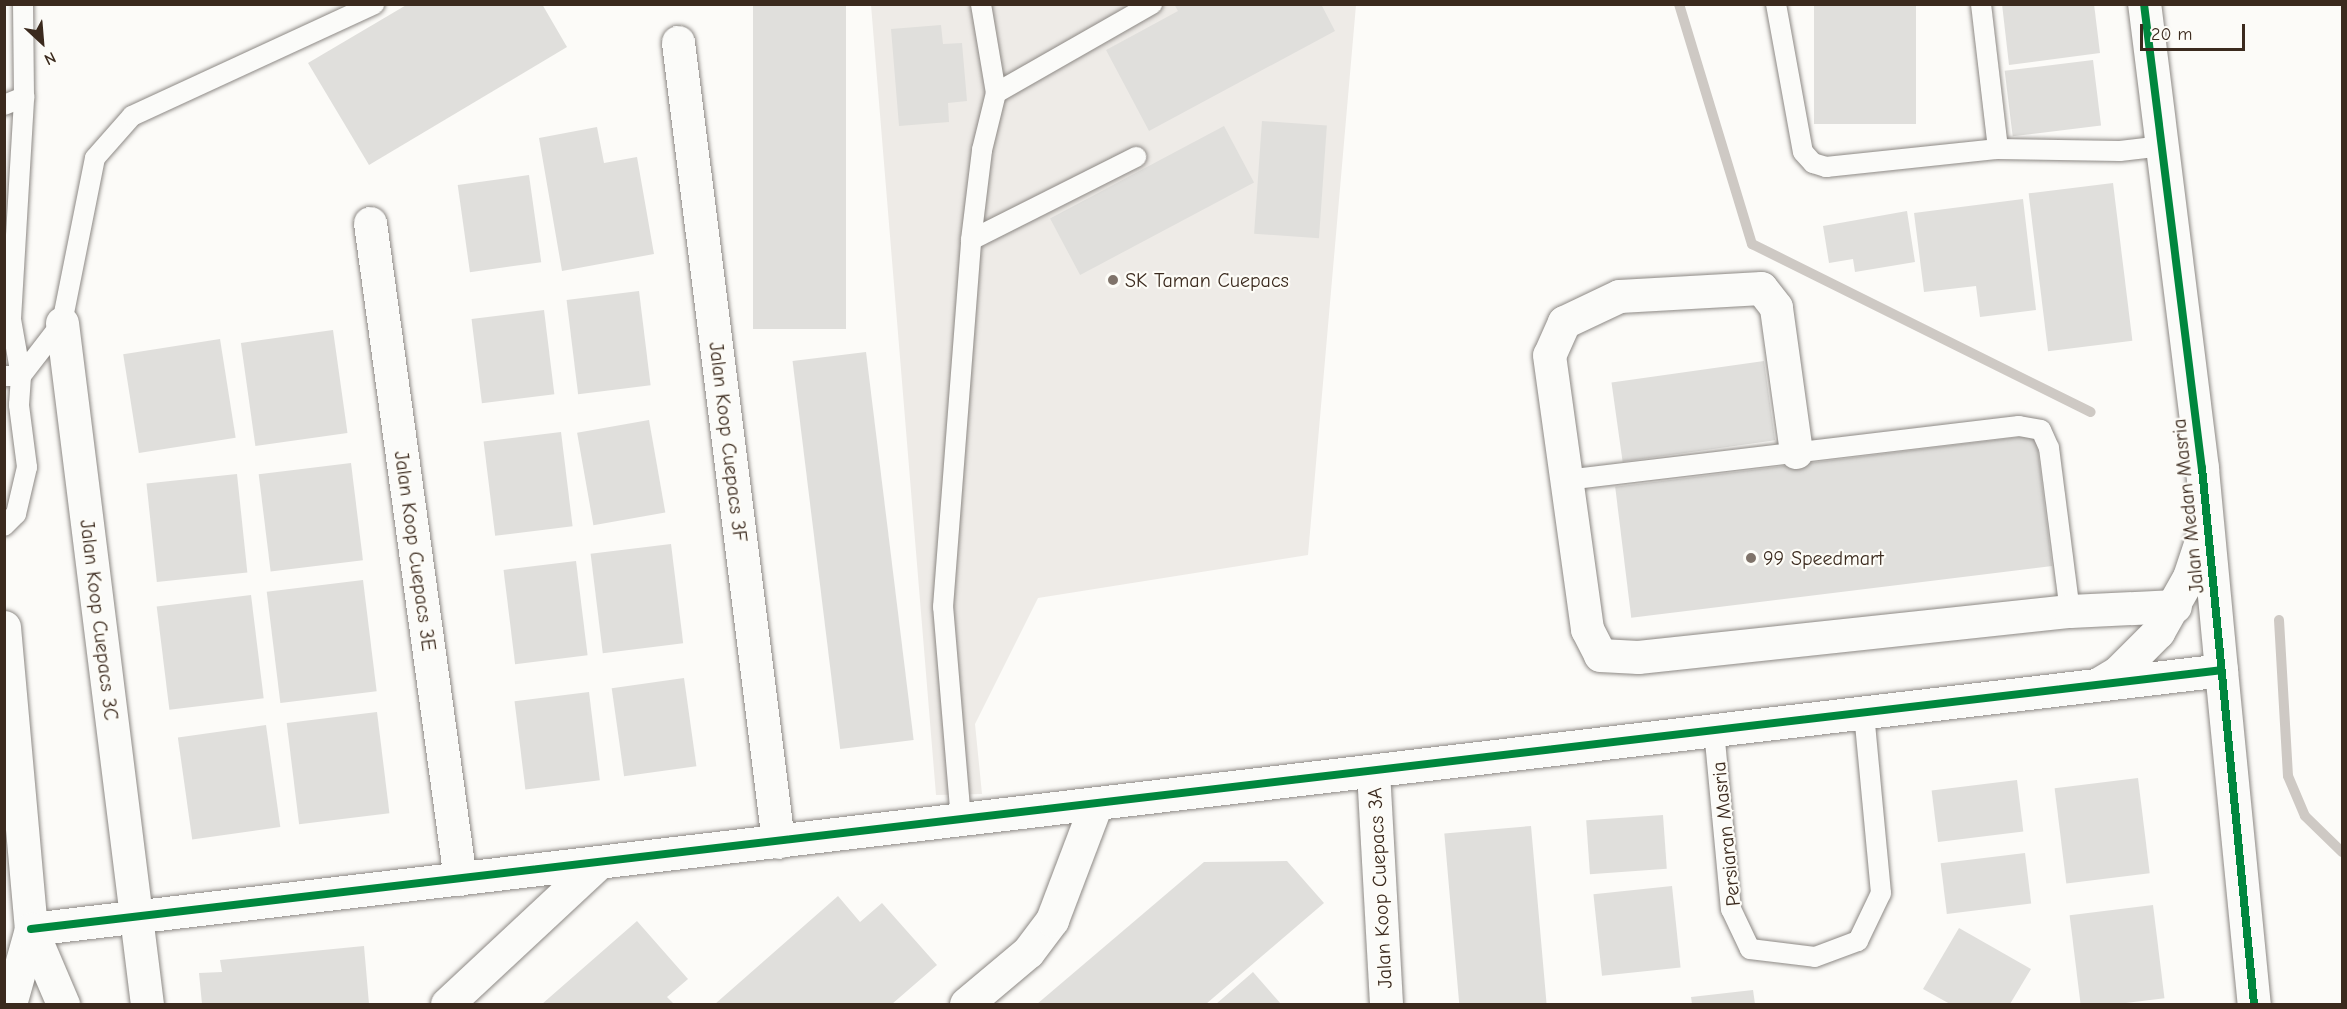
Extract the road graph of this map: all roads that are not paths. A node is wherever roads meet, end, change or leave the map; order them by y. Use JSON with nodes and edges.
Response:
{"nodes":[{"id":1,"x":22,"y":4,"type":"edge"},
{"id":2,"x":374,"y":4,"type":"edge"},
{"id":3,"x":981,"y":4,"type":"edge"},
{"id":4,"x":1152,"y":4,"type":"edge"},
{"id":5,"x":1776,"y":4,"type":"edge"},
{"id":6,"x":1981,"y":4,"type":"edge"},
{"id":7,"x":2144,"y":4,"type":"edge"},
{"id":8,"x":678,"y":42,"type":"dead end"},
{"id":9,"x":996,"y":93,"type":"junction"},
{"id":10,"x":24,"y":97,"type":"junction"},
{"id":11,"x":4,"y":105,"type":"edge"},
{"id":12,"x":2163,"y":146,"type":"junction"},
{"id":13,"x":1998,"y":149,"type":"junction"},
{"id":14,"x":1136,"y":157,"type":"dead end"},
{"id":15,"x":370,"y":223,"type":"dead end"},
{"id":16,"x":970,"y":240,"type":"junction"},
{"id":17,"x":62,"y":323,"type":"junction"},
{"id":18,"x":13,"y":376,"type":"edge"},
{"id":19,"x":12,"y":410,"type":"edge"},
{"id":20,"x":1796,"y":452,"type":"junction"},
{"id":21,"x":1566,"y":480,"type":"junction"},
{"id":22,"x":2207,"y":517,"type":"junction"},
{"id":23,"x":4,"y":526,"type":"edge"},
{"id":24,"x":2175,"y":606,"type":"junction"},
{"id":25,"x":2070,"y":611,"type":"junction"},
{"id":26,"x":4,"y":627,"type":"edge"},
{"id":27,"x":2221,"y":670,"type":"junction"},
{"id":28,"x":2098,"y":684,"type":"junction"},
{"id":29,"x":1864,"y":712,"type":"junction"},
{"id":30,"x":1714,"y":730,"type":"junction"},
{"id":31,"x":1373,"y":771,"type":"junction"},
{"id":32,"x":1096,"y":804,"type":"junction"},
{"id":33,"x":961,"y":820,"type":"junction"},
{"id":34,"x":778,"y":842,"type":"junction"},
{"id":35,"x":598,"y":863,"type":"junction"},
{"id":36,"x":460,"y":879,"type":"junction"},
{"id":37,"x":136,"y":918,"type":"junction"},
{"id":38,"x":31,"y":929,"type":"junction"},
{"id":39,"x":10,"y":1005,"type":"edge"},
{"id":40,"x":63,"y":1005,"type":"edge"},
{"id":41,"x":147,"y":1005,"type":"edge"},
{"id":42,"x":447,"y":1005,"type":"edge"},
{"id":43,"x":966,"y":1005,"type":"edge"},
{"id":44,"x":1386,"y":1005,"type":"edge"},
{"id":45,"x":2254,"y":1005,"type":"edge"}],
"edges":[{"from":1,"to":10,"type":"lane"},
{"from":2,"to":17,"type":"lane"},
{"from":3,"to":9,"type":"lane"},
{"from":4,"to":9,"type":"lane"},
{"from":5,"to":13,"type":"lane"},
{"from":6,"to":13,"type":"lane"},
{"from":7,"to":12,"type":"street","name":"Jalan Medan Masria"},
{"from":8,"to":34,"type":"street","name":"Jalan Koop Cuepacs 3F"},
{"from":9,"to":16,"type":"lane"},
{"from":10,"to":11,"type":"lane"},
{"from":10,"to":18,"type":"lane"},
{"from":12,"to":13,"type":"lane"},
{"from":12,"to":22,"type":"street","name":"Jalan Medan Masria"},
{"from":14,"to":16,"type":"lane"},
{"from":15,"to":36,"type":"street","name":"Jalan Koop Cuepacs 3E"},
{"from":16,"to":33,"type":"lane"},
{"from":17,"to":18,"type":"lane"},
{"from":17,"to":37,"type":"street","name":"Jalan Koop Cuepacs 3C"},
{"from":18,"to":19,"type":"lane"},
{"from":19,"to":23,"type":"lane"},
{"from":20,"to":21,"type":"lane"},
{"from":20,"to":21,"type":"street"},
{"from":20,"to":25,"type":"lane"},
{"from":21,"to":25,"type":"street"},
{"from":22,"to":24,"type":"street"},
{"from":22,"to":27,"type":"street","name":"Jalan Medan Masria"},
{"from":24,"to":25,"type":"street"},
{"from":24,"to":28,"type":"street"},
{"from":26,"to":38,"type":"street"},
{"from":27,"to":28,"type":"street"},
{"from":27,"to":45,"type":"street","name":"Jalan Medan Masria"},
{"from":28,"to":29,"type":"street"},
{"from":29,"to":30,"type":"street"},
{"from":29,"to":30,"type":"lane","name":"Persiaran Masria"},
{"from":30,"to":31,"type":"street"},
{"from":31,"to":32,"type":"street"},
{"from":31,"to":44,"type":"street","name":"Jalan Koop Cuepacs 3A"},
{"from":32,"to":33,"type":"street"},
{"from":32,"to":43,"type":"street"},
{"from":33,"to":34,"type":"street"},
{"from":34,"to":35,"type":"street"},
{"from":35,"to":36,"type":"street"},
{"from":35,"to":42,"type":"street"},
{"from":36,"to":37,"type":"street"},
{"from":37,"to":38,"type":"street"},
{"from":37,"to":41,"type":"street","name":"Jalan Koop Cuepacs 3C"},
{"from":38,"to":39,"type":"street"},
{"from":38,"to":40,"type":"street"}]}
